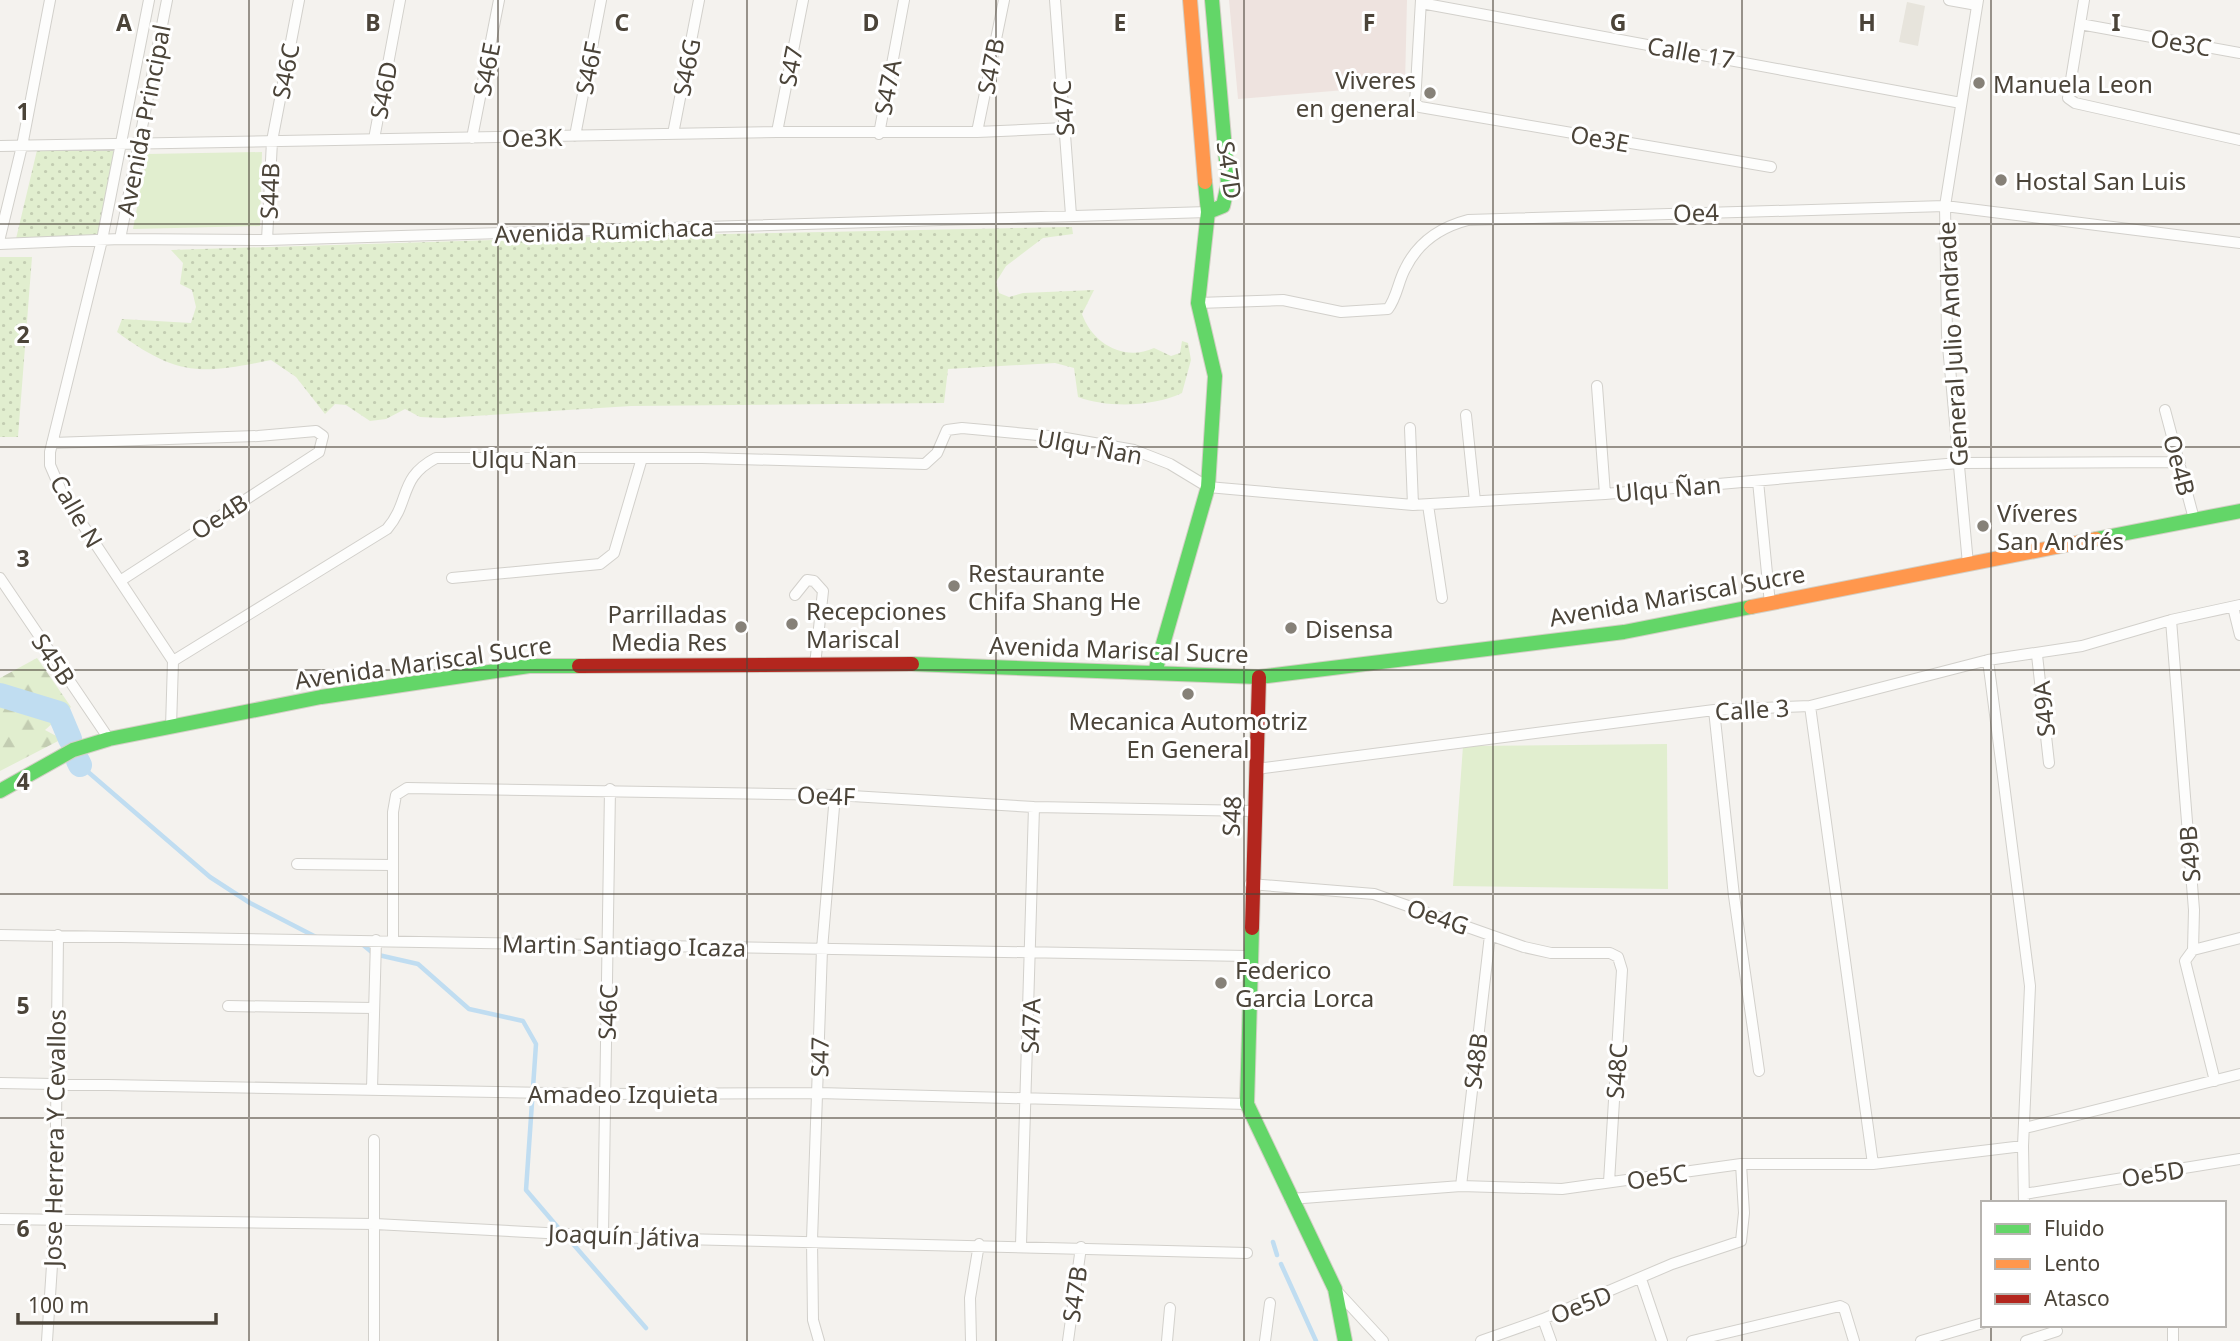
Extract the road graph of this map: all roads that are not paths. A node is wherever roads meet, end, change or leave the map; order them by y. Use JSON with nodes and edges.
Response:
{"nodes":[{"id":1,"x":50,"y":0,"type":"edge"},
{"id":2,"x":149,"y":0,"type":"edge"},
{"id":3,"x":167,"y":0,"type":"edge"},
{"id":4,"x":299,"y":0,"type":"edge"},
{"id":5,"x":400,"y":0,"type":"edge"},
{"id":6,"x":499,"y":0,"type":"edge"},
{"id":7,"x":601,"y":0,"type":"edge"},
{"id":8,"x":699,"y":0,"type":"edge"},
{"id":9,"x":803,"y":0,"type":"edge"},
{"id":10,"x":904,"y":0,"type":"edge"},
{"id":11,"x":1004,"y":0,"type":"edge"},
{"id":12,"x":1055,"y":0,"type":"edge"},
{"id":13,"x":1190,"y":0,"type":"edge"},
{"id":14,"x":1212,"y":0,"type":"edge"},
{"id":15,"x":1949,"y":0,"type":"edge"},
{"id":16,"x":2084,"y":0,"type":"edge"},
{"id":17,"x":1421,"y":2,"type":"edge"},
{"id":18,"x":1978,"y":3,"type":"edge"},
{"id":19,"x":2080,"y":24,"type":"junction"},
{"id":20,"x":2240,"y":53,"type":"edge"},
{"id":21,"x":1961,"y":103,"type":"junction"},
{"id":22,"x":1065,"y":128,"type":"junction"},
{"id":23,"x":777,"y":132,"type":"junction"},
{"id":24,"x":977,"y":132,"type":"junction"},
{"id":25,"x":673,"y":134,"type":"junction"},
{"id":26,"x":878,"y":134,"type":"junction"},
{"id":27,"x":575,"y":136,"type":"junction"},
{"id":28,"x":472,"y":138,"type":"junction"},
{"id":29,"x":373,"y":139,"type":"junction"},
{"id":30,"x":2240,"y":140,"type":"edge"},
{"id":31,"x":272,"y":141,"type":"junction"},
{"id":32,"x":122,"y":144,"type":"junction"},
{"id":33,"x":139,"y":144,"type":"junction"},
{"id":34,"x":0,"y":146,"type":"edge"},
{"id":35,"x":22,"y":146,"type":"junction"},
{"id":36,"x":1771,"y":167,"type":"dead end"},
{"id":37,"x":1945,"y":206,"type":"junction"},
{"id":38,"x":1208,"y":212,"type":"junction"},
{"id":39,"x":1072,"y":215,"type":"junction"},
{"id":40,"x":0,"y":237,"type":"edge"},
{"id":41,"x":120,"y":239,"type":"junction"},
{"id":42,"x":102,"y":240,"type":"junction"},
{"id":43,"x":267,"y":240,"type":"junction"},
{"id":44,"x":2240,"y":243,"type":"edge"},
{"id":45,"x":0,"y":244,"type":"edge"},
{"id":46,"x":1198,"y":303,"type":"junction"},
{"id":47,"x":1597,"y":386,"type":"dead end"},
{"id":48,"x":2165,"y":411,"type":"dead end"},
{"id":49,"x":1466,"y":415,"type":"dead end"},
{"id":50,"x":1410,"y":428,"type":"dead end"},
{"id":51,"x":52,"y":443,"type":"junction"},
{"id":52,"x":642,"y":458,"type":"junction"},
{"id":53,"x":2180,"y":462,"type":"junction"},
{"id":54,"x":1958,"y":463,"type":"junction"},
{"id":55,"x":1758,"y":481,"type":"junction"},
{"id":56,"x":1208,"y":487,"type":"junction"},
{"id":57,"x":1605,"y":494,"type":"junction"},
{"id":58,"x":1475,"y":501,"type":"junction"},
{"id":59,"x":1413,"y":505,"type":"junction"},
{"id":60,"x":1428,"y":505,"type":"junction"},
{"id":61,"x":2240,"y":511,"type":"edge"},
{"id":62,"x":2194,"y":519,"type":"junction"},
{"id":63,"x":1968,"y":564,"type":"junction"},
{"id":64,"x":0,"y":578,"type":"edge"},
{"id":65,"x":452,"y":578,"type":"dead end"},
{"id":66,"x":120,"y":581,"type":"junction"},
{"id":67,"x":795,"y":595,"type":"dead end"},
{"id":68,"x":1442,"y":597,"type":"dead end"},
{"id":69,"x":1770,"y":604,"type":"junction"},
{"id":70,"x":2237,"y":606,"type":"edge"},
{"id":71,"x":2171,"y":620,"type":"junction"},
{"id":72,"x":2240,"y":635,"type":"edge"},
{"id":73,"x":2037,"y":655,"type":"junction"},
{"id":74,"x":1988,"y":660,"type":"junction"},
{"id":75,"x":173,"y":661,"type":"junction"},
{"id":76,"x":815,"y":665,"type":"junction"},
{"id":77,"x":1155,"y":672,"type":"junction"},
{"id":78,"x":1258,"y":677,"type":"junction"},
{"id":79,"x":1810,"y":706,"type":"junction"},
{"id":80,"x":1714,"y":710,"type":"junction"},
{"id":81,"x":171,"y":727,"type":"junction"},
{"id":82,"x":109,"y":739,"type":"junction"},
{"id":83,"x":2049,"y":763,"type":"dead end"},
{"id":84,"x":1256,"y":769,"type":"junction"},
{"id":85,"x":610,"y":789,"type":"junction"},
{"id":86,"x":0,"y":791,"type":"edge"},
{"id":87,"x":835,"y":795,"type":"junction"},
{"id":88,"x":1034,"y":807,"type":"junction"},
{"id":89,"x":1254,"y":811,"type":"junction"},
{"id":90,"x":297,"y":864,"type":"dead end"},
{"id":91,"x":392,"y":865,"type":"junction"},
{"id":92,"x":1251,"y":884,"type":"junction"},
{"id":93,"x":0,"y":935,"type":"edge"},
{"id":94,"x":1490,"y":935,"type":"junction"},
{"id":95,"x":58,"y":936,"type":"junction"},
{"id":96,"x":2240,"y":937,"type":"edge"},
{"id":97,"x":376,"y":940,"type":"junction"},
{"id":98,"x":393,"y":941,"type":"junction"},
{"id":99,"x":609,"y":944,"type":"junction"},
{"id":100,"x":822,"y":948,"type":"junction"},
{"id":101,"x":2193,"y":950,"type":"junction"},
{"id":102,"x":1032,"y":952,"type":"junction"},
{"id":103,"x":1248,"y":956,"type":"junction"},
{"id":104,"x":1621,"y":960,"type":"joint"},
{"id":105,"x":228,"y":1006,"type":"dead end"},
{"id":106,"x":373,"y":1008,"type":"junction"},
{"id":107,"x":1759,"y":1071,"type":"dead end"},
{"id":108,"x":2240,"y":1074,"type":"edge"},
{"id":109,"x":2215,"y":1081,"type":"junction"},
{"id":110,"x":0,"y":1083,"type":"edge"},
{"id":111,"x":57,"y":1085,"type":"junction"},
{"id":112,"x":372,"y":1089,"type":"junction"},
{"id":113,"x":818,"y":1093,"type":"junction"},
{"id":114,"x":604,"y":1094,"type":"junction"},
{"id":115,"x":1027,"y":1098,"type":"junction"},
{"id":116,"x":1247,"y":1104,"type":"junction"},
{"id":117,"x":2025,"y":1128,"type":"junction"},
{"id":118,"x":374,"y":1140,"type":"dead end"},
{"id":119,"x":2023,"y":1146,"type":"junction"},
{"id":120,"x":2240,"y":1159,"type":"edge"},
{"id":121,"x":1741,"y":1164,"type":"junction"},
{"id":122,"x":1873,"y":1164,"type":"junction"},
{"id":123,"x":1609,"y":1182,"type":"junction"},
{"id":124,"x":1461,"y":1186,"type":"junction"},
{"id":125,"x":1290,"y":1199,"type":"junction"},
{"id":126,"x":2024,"y":1199,"type":"edge"},
{"id":127,"x":0,"y":1219,"type":"edge"},
{"id":128,"x":55,"y":1220,"type":"junction"},
{"id":129,"x":375,"y":1224,"type":"junction"},
{"id":130,"x":603,"y":1235,"type":"junction"},
{"id":131,"x":812,"y":1240,"type":"junction"},
{"id":132,"x":979,"y":1244,"type":"junction"},
{"id":133,"x":1021,"y":1245,"type":"junction"},
{"id":134,"x":1081,"y":1247,"type":"junction"},
{"id":135,"x":1247,"y":1253,"type":"dead end"},
{"id":136,"x":1641,"y":1279,"type":"junction"},
{"id":137,"x":1335,"y":1289,"type":"junction"},
{"id":138,"x":1270,"y":1303,"type":"dead end"},
{"id":139,"x":1170,"y":1308,"type":"dead end"},
{"id":140,"x":1543,"y":1319,"type":"junction"},
{"id":141,"x":1981,"y":1324,"type":"edge"},
{"id":142,"x":2057,"y":1332,"type":"edge"},
{"id":143,"x":47,"y":1341,"type":"edge"},
{"id":144,"x":374,"y":1341,"type":"edge"},
{"id":145,"x":819,"y":1341,"type":"edge"},
{"id":146,"x":971,"y":1341,"type":"edge"},
{"id":147,"x":1068,"y":1341,"type":"edge"},
{"id":148,"x":1167,"y":1341,"type":"edge"},
{"id":149,"x":1265,"y":1341,"type":"edge"},
{"id":150,"x":1345,"y":1341,"type":"edge"},
{"id":151,"x":1383,"y":1341,"type":"edge"},
{"id":152,"x":1481,"y":1341,"type":"edge"},
{"id":153,"x":1551,"y":1341,"type":"edge"},
{"id":154,"x":1662,"y":1341,"type":"edge"},
{"id":155,"x":1692,"y":1341,"type":"edge"},
{"id":156,"x":1854,"y":1341,"type":"edge"},
{"id":157,"x":1921,"y":1341,"type":"edge"},
{"id":158,"x":2026,"y":1341,"type":"edge"}],
"edges":[{"from":1,"to":35,"type":"street"},
{"from":2,"to":32,"type":"street","name":"Avenida Principal"},
{"from":3,"to":33,"type":"street","name":"Avenida Principal"},
{"from":4,"to":31,"type":"street","name":"S46C"},
{"from":5,"to":29,"type":"street","name":"S46D"},
{"from":6,"to":28,"type":"street","name":"S46E"},
{"from":7,"to":27,"type":"street","name":"S46F"},
{"from":8,"to":25,"type":"street","name":"S46G"},
{"from":9,"to":23,"type":"street","name":"S47"},
{"from":10,"to":26,"type":"street","name":"S47A"},
{"from":11,"to":24,"type":"street","name":"S47B"},
{"from":12,"to":22,"type":"street","name":"S47C"},
{"from":13,"to":38,"type":"main road","name":"S47D"},
{"from":14,"to":38,"type":"main road","name":"S47D"},
{"from":15,"to":18,"type":"street"},
{"from":16,"to":19,"type":"street"},
{"from":17,"to":21,"type":"street","name":"Calle 17"},
{"from":17,"to":36,"type":"street","name":"Oe3E"},
{"from":18,"to":21,"type":"street","name":"General Julio Andrade"},
{"from":19,"to":20,"type":"street","name":"Oe3C"},
{"from":19,"to":30,"type":"street"},
{"from":21,"to":37,"type":"street","name":"General Julio Andrade"},
{"from":22,"to":24,"type":"street","name":"Oe3K"},
{"from":22,"to":39,"type":"street","name":"S47C"},
{"from":23,"to":25,"type":"street","name":"Oe3K"},
{"from":23,"to":26,"type":"street","name":"Oe3K"},
{"from":24,"to":26,"type":"street","name":"Oe3K"},
{"from":25,"to":27,"type":"street","name":"Oe3K"},
{"from":27,"to":28,"type":"street","name":"Oe3K"},
{"from":28,"to":29,"type":"street","name":"Oe3K"},
{"from":29,"to":31,"type":"street","name":"Oe3K"},
{"from":31,"to":33,"type":"street","name":"Oe3K"},
{"from":31,"to":43,"type":"street","name":"S44B"},
{"from":32,"to":33,"type":"street","name":"Oe3K"},
{"from":32,"to":35,"type":"street","name":"Oe3K"},
{"from":32,"to":42,"type":"street","name":"Avenida Principal"},
{"from":33,"to":41,"type":"street","name":"Avenida Principal"},
{"from":34,"to":35,"type":"street","name":"Oe3K"},
{"from":35,"to":40,"type":"street"},
{"from":37,"to":44,"type":"street","name":"Oe4"},
{"from":37,"to":46,"type":"street","name":"Oe4"},
{"from":37,"to":54,"type":"street","name":"General Julio Andrade"},
{"from":38,"to":39,"type":"street","name":"Avenida Rumichaca"},
{"from":38,"to":46,"type":"main road"},
{"from":39,"to":43,"type":"street","name":"Avenida Rumichaca"},
{"from":41,"to":42,"type":"street","name":"Avenida Rumichaca"},
{"from":41,"to":43,"type":"street","name":"Avenida Rumichaca"},
{"from":42,"to":45,"type":"street","name":"Avenida Rumichaca"},
{"from":42,"to":51,"type":"street","name":"Calle N"},
{"from":46,"to":56,"type":"main road"},
{"from":47,"to":57,"type":"street"},
{"from":48,"to":53,"type":"street","name":"Oe4B"},
{"from":49,"to":58,"type":"street"},
{"from":50,"to":59,"type":"street"},
{"from":51,"to":66,"type":"street","name":"Calle N"},
{"from":51,"to":66,"type":"street","name":"Oe4B"},
{"from":52,"to":56,"type":"street","name":"Ulqu Ñan"},
{"from":52,"to":65,"type":"street"},
{"from":52,"to":75,"type":"street","name":"Ulqu Ñan"},
{"from":53,"to":54,"type":"street","name":"Ulqu Ñan"},
{"from":53,"to":62,"type":"street","name":"Oe4B"},
{"from":54,"to":55,"type":"street","name":"Ulqu Ñan"},
{"from":54,"to":63,"type":"street","name":"General Julio Andrade"},
{"from":55,"to":57,"type":"street","name":"Ulqu Ñan"},
{"from":55,"to":69,"type":"street"},
{"from":56,"to":59,"type":"street","name":"Ulqu Ñan"},
{"from":56,"to":77,"type":"main road"},
{"from":57,"to":58,"type":"street","name":"Ulqu Ñan"},
{"from":58,"to":60,"type":"street","name":"Ulqu Ñan"},
{"from":59,"to":60,"type":"street","name":"Ulqu Ñan"},
{"from":60,"to":68,"type":"street"},
{"from":61,"to":62,"type":"main road","name":"Avenida Mariscal Sucre"},
{"from":62,"to":63,"type":"main road","name":"Avenida Mariscal Sucre"},
{"from":63,"to":69,"type":"main road","name":"Avenida Mariscal Sucre"},
{"from":64,"to":82,"type":"street","name":"S45B"},
{"from":66,"to":75,"type":"street","name":"Calle N"},
{"from":67,"to":76,"type":"street"},
{"from":69,"to":78,"type":"main road","name":"Avenida Mariscal Sucre"},
{"from":70,"to":71,"type":"street","name":"Calle 3"},
{"from":70,"to":72,"type":"street"},
{"from":71,"to":73,"type":"street","name":"Calle 3"},
{"from":71,"to":101,"type":"street","name":"S49B"},
{"from":73,"to":74,"type":"street","name":"Calle 3"},
{"from":73,"to":83,"type":"street","name":"S49A"},
{"from":74,"to":79,"type":"street","name":"Calle 3"},
{"from":74,"to":117,"type":"street"},
{"from":75,"to":81,"type":"street"},
{"from":76,"to":77,"type":"main road","name":"Avenida Mariscal Sucre"},
{"from":76,"to":81,"type":"main road","name":"Avenida Mariscal Sucre"},
{"from":77,"to":78,"type":"main road","name":"Avenida Mariscal Sucre"},
{"from":78,"to":84,"type":"main road","name":"S48"},
{"from":79,"to":80,"type":"street","name":"Calle 3"},
{"from":79,"to":122,"type":"street"},
{"from":80,"to":84,"type":"street","name":"Calle 3"},
{"from":80,"to":107,"type":"street"},
{"from":81,"to":82,"type":"main road","name":"Avenida Mariscal Sucre"},
{"from":82,"to":86,"type":"main road","name":"Avenida Mariscal Sucre"},
{"from":84,"to":89,"type":"main road","name":"S48"},
{"from":85,"to":87,"type":"street","name":"Oe4F"},
{"from":85,"to":91,"type":"street","name":"Oe4F"},
{"from":85,"to":99,"type":"street","name":"S46C"},
{"from":87,"to":88,"type":"street","name":"Oe4F"},
{"from":87,"to":100,"type":"street","name":"S47"},
{"from":88,"to":89,"type":"street","name":"Oe4F"},
{"from":88,"to":102,"type":"street","name":"S47A"},
{"from":89,"to":92,"type":"main road","name":"S48"},
{"from":90,"to":91,"type":"street"},
{"from":91,"to":98,"type":"street"},
{"from":92,"to":94,"type":"street","name":"Oe4G"},
{"from":92,"to":103,"type":"main road","name":"S48"},
{"from":93,"to":95,"type":"street","name":"Martin Santiago Icaza"},
{"from":94,"to":104,"type":"street","name":"Oe4G"},
{"from":94,"to":124,"type":"street","name":"S48B"},
{"from":95,"to":97,"type":"street","name":"Martin Santiago Icaza"},
{"from":95,"to":111,"type":"street","name":"Jose Herrera Y Cevallos"},
{"from":96,"to":101,"type":"street"},
{"from":97,"to":98,"type":"street","name":"Martin Santiago Icaza"},
{"from":97,"to":106,"type":"street"},
{"from":98,"to":99,"type":"street","name":"Martin Santiago Icaza"},
{"from":99,"to":100,"type":"street","name":"Martin Santiago Icaza"},
{"from":99,"to":114,"type":"street","name":"S46C"},
{"from":100,"to":102,"type":"street","name":"Martin Santiago Icaza"},
{"from":100,"to":113,"type":"street","name":"S47"},
{"from":101,"to":109,"type":"street","name":"S49B"},
{"from":102,"to":103,"type":"street","name":"Martin Santiago Icaza"},
{"from":102,"to":115,"type":"street","name":"S47A"},
{"from":103,"to":116,"type":"main road","name":"S48"},
{"from":104,"to":123,"type":"street","name":"S48C"},
{"from":105,"to":106,"type":"street"},
{"from":106,"to":112,"type":"street"},
{"from":108,"to":109,"type":"street"},
{"from":109,"to":117,"type":"street"},
{"from":110,"to":111,"type":"street","name":"Amadeo Izquieta"},
{"from":111,"to":112,"type":"street","name":"Amadeo Izquieta"},
{"from":111,"to":128,"type":"street","name":"Jose Herrera Y Cevallos"},
{"from":112,"to":114,"type":"street","name":"Amadeo Izquieta"},
{"from":113,"to":114,"type":"street","name":"Amadeo Izquieta"},
{"from":113,"to":115,"type":"street","name":"Amadeo Izquieta"},
{"from":113,"to":131,"type":"street","name":"S47"},
{"from":114,"to":130,"type":"street","name":"S46C"},
{"from":115,"to":116,"type":"street","name":"Amadeo Izquieta"},
{"from":115,"to":133,"type":"street","name":"S47A"},
{"from":116,"to":125,"type":"main road"},
{"from":117,"to":119,"type":"street"},
{"from":118,"to":129,"type":"street"},
{"from":119,"to":122,"type":"street","name":"Oe5C"},
{"from":119,"to":126,"type":"street"},
{"from":120,"to":126,"type":"street","name":"Oe5D"},
{"from":121,"to":122,"type":"street","name":"Oe5C"},
{"from":121,"to":123,"type":"street","name":"Oe5C"},
{"from":121,"to":136,"type":"street","name":"Oe5D"},
{"from":123,"to":124,"type":"street","name":"Oe5C"},
{"from":124,"to":125,"type":"street","name":"Oe5C"},
{"from":125,"to":137,"type":"main road"},
{"from":127,"to":128,"type":"street","name":"Joaquín Játiva"},
{"from":128,"to":129,"type":"street","name":"Joaquín Játiva"},
{"from":128,"to":143,"type":"street","name":"Jose Herrera Y Cevallos"},
{"from":129,"to":130,"type":"street","name":"Joaquín Játiva"},
{"from":129,"to":144,"type":"street"},
{"from":130,"to":131,"type":"street","name":"Joaquín Játiva"},
{"from":131,"to":132,"type":"street","name":"Joaquín Játiva"},
{"from":131,"to":145,"type":"street","name":"S47"},
{"from":132,"to":133,"type":"street","name":"Joaquín Játiva"},
{"from":132,"to":146,"type":"street"},
{"from":133,"to":134,"type":"street","name":"Joaquín Játiva"},
{"from":134,"to":135,"type":"street","name":"Joaquín Játiva"},
{"from":134,"to":147,"type":"street","name":"S47B"},
{"from":136,"to":140,"type":"street","name":"Oe5D"},
{"from":136,"to":154,"type":"street"},
{"from":137,"to":150,"type":"main road"},
{"from":137,"to":151,"type":"street"},
{"from":138,"to":149,"type":"street"},
{"from":139,"to":148,"type":"street"},
{"from":140,"to":152,"type":"street","name":"Oe5D"},
{"from":140,"to":153,"type":"street"},
{"from":141,"to":157,"type":"street"},
{"from":142,"to":158,"type":"street"},
{"from":155,"to":156,"type":"street"}]}
